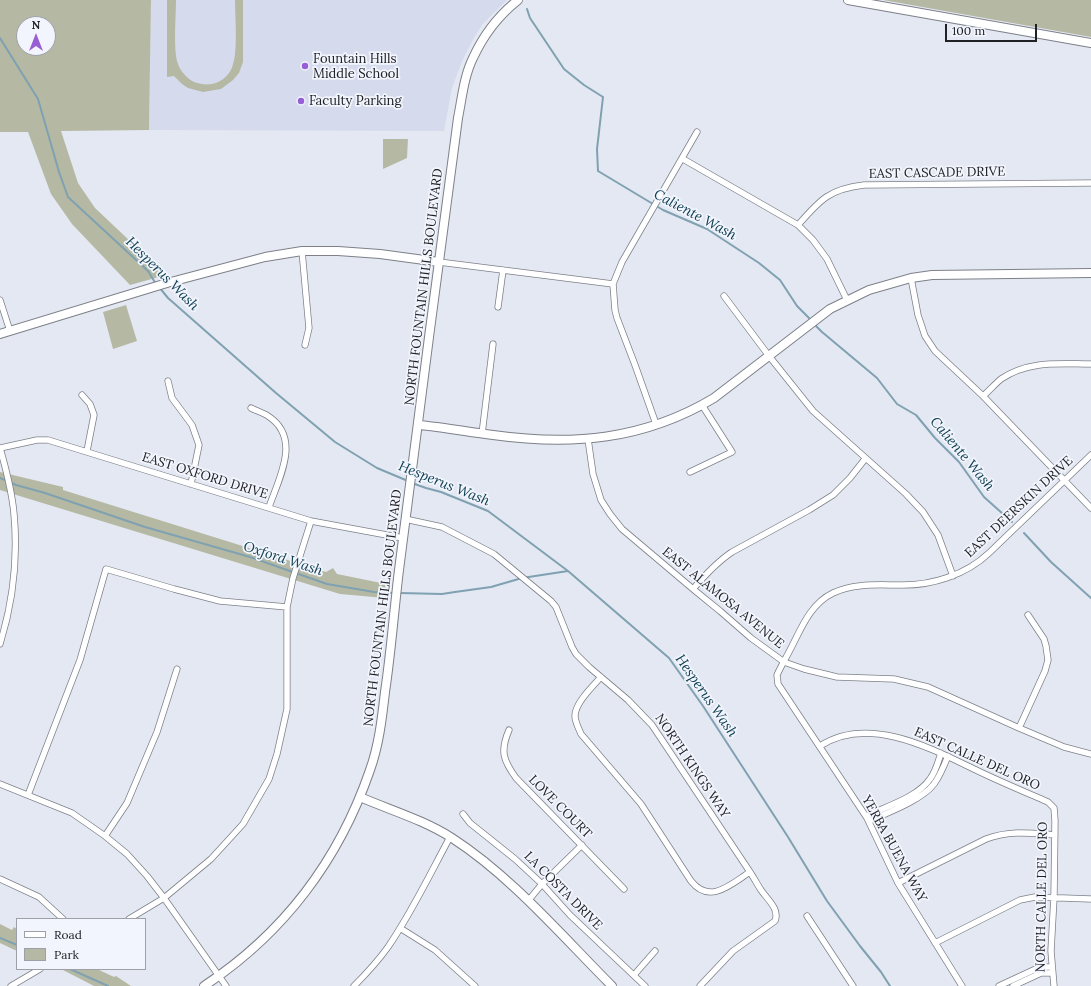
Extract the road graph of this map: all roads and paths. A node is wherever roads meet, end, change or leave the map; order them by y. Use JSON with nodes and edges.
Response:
{"nodes":[{"id":1,"x":518,"y":0,"type":"edge"},
{"id":2,"x":848,"y":0,"type":"edge"},
{"id":3,"x":1091,"y":43,"type":"edge"},
{"id":4,"x":697,"y":132,"type":"dead end"},
{"id":5,"x":683,"y":159,"type":"junction"},
{"id":6,"x":1091,"y":183,"type":"edge"},
{"id":7,"x":798,"y":225,"type":"junction"},
{"id":8,"x":302,"y":252,"type":"junction"},
{"id":9,"x":439,"y":262,"type":"junction"},
{"id":10,"x":503,"y":270,"type":"junction"},
{"id":11,"x":1091,"y":273,"type":"edge"},
{"id":12,"x":911,"y":278,"type":"junction"},
{"id":13,"x":613,"y":284,"type":"junction"},
{"id":14,"x":724,"y":296,"type":"dead end"},
{"id":15,"x":0,"y":300,"type":"edge"},
{"id":16,"x":847,"y":300,"type":"junction"},
{"id":17,"x":498,"y":306,"type":"dead end"},
{"id":18,"x":10,"y":331,"type":"junction"},
{"id":19,"x":0,"y":334,"type":"edge"},
{"id":20,"x":493,"y":344,"type":"dead end"},
{"id":21,"x":305,"y":346,"type":"dead end"},
{"id":22,"x":769,"y":356,"type":"junction"},
{"id":23,"x":1091,"y":364,"type":"edge"},
{"id":24,"x":168,"y":381,"type":"dead end"},
{"id":25,"x":82,"y":395,"type":"dead end"},
{"id":26,"x":983,"y":396,"type":"junction"},
{"id":27,"x":702,"y":405,"type":"junction"},
{"id":28,"x":251,"y":408,"type":"dead end"},
{"id":29,"x":656,"y":424,"type":"junction"},
{"id":30,"x":418,"y":425,"type":"junction"},
{"id":31,"x":482,"y":434,"type":"junction"},
{"id":32,"x":588,"y":439,"type":"junction"},
{"id":33,"x":0,"y":448,"type":"edge"},
{"id":34,"x":87,"y":451,"type":"junction"},
{"id":35,"x":1091,"y":456,"type":"edge"},
{"id":36,"x":865,"y":459,"type":"junction"},
{"id":37,"x":690,"y":472,"type":"dead end"},
{"id":38,"x":1064,"y":481,"type":"junction"},
{"id":39,"x":191,"y":484,"type":"junction"},
{"id":40,"x":269,"y":507,"type":"junction"},
{"id":41,"x":1091,"y":508,"type":"edge"},
{"id":42,"x":405,"y":519,"type":"junction"},
{"id":43,"x":311,"y":521,"type":"junction"},
{"id":44,"x":404,"y":538,"type":"junction"},
{"id":45,"x":953,"y":576,"type":"junction"},
{"id":46,"x":693,"y":589,"type":"junction"},
{"id":47,"x":287,"y":607,"type":"junction"},
{"id":48,"x":1028,"y":615,"type":"dead end"},
{"id":49,"x":0,"y":644,"type":"edge"},
{"id":50,"x":784,"y":662,"type":"junction"},
{"id":51,"x":177,"y":669,"type":"dead end"},
{"id":52,"x":601,"y":677,"type":"junction"},
{"id":53,"x":1019,"y":728,"type":"junction"},
{"id":54,"x":509,"y":730,"type":"dead end"},
{"id":55,"x":820,"y":746,"type":"junction"},
{"id":56,"x":941,"y":753,"type":"junction"},
{"id":57,"x":1091,"y":754,"type":"edge"},
{"id":58,"x":948,"y":756,"type":"junction"},
{"id":59,"x":0,"y":784,"type":"edge"},
{"id":60,"x":28,"y":795,"type":"junction"},
{"id":61,"x":360,"y":797,"type":"junction"},
{"id":62,"x":1054,"y":808,"type":"joint"},
{"id":63,"x":463,"y":814,"type":"dead end"},
{"id":64,"x":867,"y":819,"type":"junction"},
{"id":65,"x":1055,"y":835,"type":"junction"},
{"id":66,"x":105,"y":836,"type":"junction"},
{"id":67,"x":450,"y":837,"type":"junction"},
{"id":68,"x":582,"y":845,"type":"junction"},
{"id":69,"x":750,"y":872,"type":"junction"},
{"id":70,"x":0,"y":880,"type":"edge"},
{"id":71,"x":898,"y":882,"type":"junction"},
{"id":72,"x":542,"y":884,"type":"junction"},
{"id":73,"x":624,"y":889,"type":"dead end"},
{"id":74,"x":1054,"y":897,"type":"junction"},
{"id":75,"x":164,"y":898,"type":"junction"},
{"id":76,"x":1091,"y":899,"type":"edge"},
{"id":77,"x":528,"y":901,"type":"junction"},
{"id":78,"x":807,"y":916,"type":"dead end"},
{"id":79,"x":62,"y":918,"type":"edge"},
{"id":80,"x":131,"y":918,"type":"edge"},
{"id":81,"x":400,"y":928,"type":"junction"},
{"id":82,"x":935,"y":943,"type":"junction"},
{"id":83,"x":655,"y":951,"type":"dead end"},
{"id":84,"x":38,"y":970,"type":"edge"},
{"id":85,"x":1051,"y":970,"type":"junction"},
{"id":86,"x":634,"y":975,"type":"junction"},
{"id":87,"x":218,"y":976,"type":"junction"},
{"id":88,"x":11,"y":986,"type":"edge"},
{"id":89,"x":204,"y":986,"type":"edge"},
{"id":90,"x":226,"y":986,"type":"edge"},
{"id":91,"x":354,"y":986,"type":"edge"},
{"id":92,"x":475,"y":986,"type":"edge"},
{"id":93,"x":612,"y":986,"type":"edge"},
{"id":94,"x":645,"y":986,"type":"edge"},
{"id":95,"x":700,"y":986,"type":"edge"},
{"id":96,"x":853,"y":986,"type":"edge"},
{"id":97,"x":962,"y":986,"type":"edge"},
{"id":98,"x":999,"y":986,"type":"edge"},
{"id":99,"x":1013,"y":986,"type":"edge"},
{"id":100,"x":1054,"y":986,"type":"edge"}],
"edges":[{"from":1,"to":9,"type":"street","name":"NORTH FOUNTAIN HILLS BOULEVARD"},
{"from":2,"to":3,"type":"street"},
{"from":4,"to":5,"type":"street"},
{"from":5,"to":7,"type":"street"},
{"from":5,"to":13,"type":"street"},
{"from":6,"to":7,"type":"street","name":"EAST CASCADE DRIVE"},
{"from":7,"to":16,"type":"street"},
{"from":8,"to":9,"type":"street"},
{"from":8,"to":18,"type":"street"},
{"from":8,"to":21,"type":"street"},
{"from":9,"to":10,"type":"street"},
{"from":9,"to":30,"type":"street","name":"NORTH FOUNTAIN HILLS BOULEVARD"},
{"from":10,"to":13,"type":"street"},
{"from":10,"to":17,"type":"street"},
{"from":11,"to":12,"type":"street"},
{"from":12,"to":16,"type":"street"},
{"from":12,"to":26,"type":"street"},
{"from":13,"to":29,"type":"street"},
{"from":14,"to":22,"type":"street"},
{"from":15,"to":18,"type":"street"},
{"from":16,"to":22,"type":"street"},
{"from":18,"to":19,"type":"street"},
{"from":20,"to":31,"type":"street"},
{"from":22,"to":27,"type":"street"},
{"from":22,"to":36,"type":"street"},
{"from":23,"to":26,"type":"street"},
{"from":24,"to":39,"type":"street"},
{"from":25,"to":34,"type":"street"},
{"from":26,"to":38,"type":"street"},
{"from":27,"to":29,"type":"street"},
{"from":27,"to":37,"type":"street"},
{"from":28,"to":40,"type":"street"},
{"from":29,"to":32,"type":"street"},
{"from":30,"to":31,"type":"street"},
{"from":30,"to":42,"type":"street","name":"NORTH FOUNTAIN HILLS BOULEVARD"},
{"from":31,"to":32,"type":"street"},
{"from":32,"to":46,"type":"street","name":"EAST ALAMOSA AVENUE"},
{"from":33,"to":34,"type":"street","name":"EAST OXFORD DRIVE"},
{"from":33,"to":49,"type":"street"},
{"from":34,"to":39,"type":"street","name":"EAST OXFORD DRIVE"},
{"from":35,"to":38,"type":"street","name":"EAST DEERSKIN DRIVE"},
{"from":36,"to":45,"type":"street"},
{"from":36,"to":46,"type":"street"},
{"from":38,"to":41,"type":"street"},
{"from":38,"to":45,"type":"street","name":"EAST DEERSKIN DRIVE"},
{"from":39,"to":40,"type":"street","name":"EAST OXFORD DRIVE"},
{"from":40,"to":43,"type":"street","name":"EAST OXFORD DRIVE"},
{"from":42,"to":44,"type":"street","name":"NORTH FOUNTAIN HILLS BOULEVARD"},
{"from":42,"to":52,"type":"street","name":"NORTH KINGS WAY"},
{"from":43,"to":44,"type":"street","name":"EAST OXFORD DRIVE"},
{"from":43,"to":47,"type":"street"},
{"from":44,"to":61,"type":"street","name":"NORTH FOUNTAIN HILLS BOULEVARD"},
{"from":45,"to":50,"type":"street","name":"EAST DEERSKIN DRIVE"},
{"from":46,"to":50,"type":"street","name":"EAST ALAMOSA AVENUE"},
{"from":47,"to":60,"type":"street"},
{"from":47,"to":75,"type":"street"},
{"from":48,"to":53,"type":"street"},
{"from":50,"to":53,"type":"street","name":"EAST ALAMOSA AVENUE"},
{"from":50,"to":55,"type":"street","name":"YERBA BUENA WAY"},
{"from":51,"to":66,"type":"street"},
{"from":52,"to":69,"type":"street","name":"NORTH KINGS WAY"},
{"from":52,"to":69,"type":"street"},
{"from":53,"to":57,"type":"street","name":"EAST ALAMOSA AVENUE"},
{"from":54,"to":68,"type":"street","name":"LOVE COURT"},
{"from":55,"to":56,"type":"street","name":"EAST CALLE DEL ORO"},
{"from":55,"to":64,"type":"street","name":"YERBA BUENA WAY"},
{"from":56,"to":58,"type":"street","name":"EAST CALLE DEL ORO"},
{"from":56,"to":64,"type":"street"},
{"from":58,"to":62,"type":"street","name":"EAST CALLE DEL ORO"},
{"from":58,"to":64,"type":"street"},
{"from":59,"to":60,"type":"street"},
{"from":60,"to":66,"type":"street"},
{"from":61,"to":67,"type":"street"},
{"from":61,"to":87,"type":"street","name":"NORTH FOUNTAIN HILLS BOULEVARD"},
{"from":62,"to":65,"type":"street","name":"NORTH CALLE DEL ORO"},
{"from":63,"to":72,"type":"street","name":"LA COSTA DRIVE"},
{"from":64,"to":71,"type":"street","name":"YERBA BUENA WAY"},
{"from":65,"to":71,"type":"street"},
{"from":65,"to":74,"type":"street","name":"NORTH CALLE DEL ORO"},
{"from":66,"to":75,"type":"street"},
{"from":67,"to":77,"type":"street"},
{"from":67,"to":81,"type":"street"},
{"from":68,"to":72,"type":"street"},
{"from":68,"to":73,"type":"street","name":"LOVE COURT"},
{"from":69,"to":95,"type":"street","name":"NORTH KINGS WAY"},
{"from":70,"to":79,"type":"street"},
{"from":71,"to":82,"type":"street","name":"YERBA BUENA WAY"},
{"from":72,"to":77,"type":"street"},
{"from":72,"to":86,"type":"street","name":"LA COSTA DRIVE"},
{"from":74,"to":76,"type":"street"},
{"from":74,"to":82,"type":"street"},
{"from":74,"to":85,"type":"street","name":"NORTH CALLE DEL ORO"},
{"from":75,"to":80,"type":"street"},
{"from":75,"to":87,"type":"street"},
{"from":77,"to":93,"type":"street"},
{"from":78,"to":96,"type":"street"},
{"from":81,"to":91,"type":"street"},
{"from":81,"to":92,"type":"street"},
{"from":82,"to":97,"type":"street","name":"YERBA BUENA WAY"},
{"from":83,"to":86,"type":"street"},
{"from":84,"to":88,"type":"street"},
{"from":85,"to":98,"type":"street"},
{"from":85,"to":99,"type":"street"},
{"from":85,"to":100,"type":"street","name":"NORTH CALLE DEL ORO"},
{"from":86,"to":94,"type":"street","name":"LA COSTA DRIVE"},
{"from":87,"to":89,"type":"street","name":"NORTH FOUNTAIN HILLS BOULEVARD"},
{"from":87,"to":90,"type":"street"}]}
